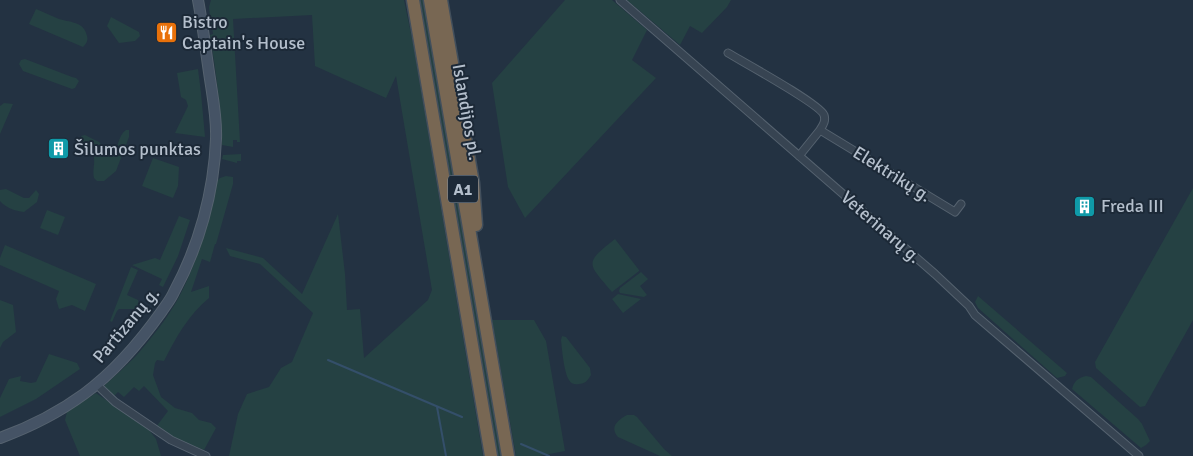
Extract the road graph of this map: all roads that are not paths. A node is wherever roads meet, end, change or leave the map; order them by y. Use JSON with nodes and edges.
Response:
{"nodes":[{"id":1,"x":198,"y":0,"type":"edge"},
{"id":2,"x":413,"y":0,"type":"edge"},
{"id":3,"x":430,"y":0,"type":"edge"},
{"id":4,"x":442,"y":0,"type":"edge"},
{"id":5,"x":620,"y":0,"type":"edge"},
{"id":6,"x":728,"y":54,"type":"dead end"},
{"id":7,"x":820,"y":130,"type":"junction"},
{"id":8,"x":799,"y":156,"type":"junction"},
{"id":9,"x":961,"y":204,"type":"dead end"},
{"id":10,"x":482,"y":304,"type":"junction"},
{"id":11,"x":96,"y":384,"type":"junction"},
{"id":12,"x":0,"y":438,"type":"edge"},
{"id":13,"x":206,"y":456,"type":"edge"},
{"id":14,"x":491,"y":456,"type":"edge"},
{"id":15,"x":508,"y":456,"type":"edge"},
{"id":16,"x":1139,"y":456,"type":"edge"}],
"edges":[{"from":1,"to":11,"type":"street","name":"Partizanų g."},
{"from":2,"to":14,"type":"highway","name":"Islandijos pl.","number":"A1"},
{"from":3,"to":10,"type":"highway","name":"Islandijos pl.","number":"A1"},
{"from":4,"to":10,"type":"highway"},
{"from":5,"to":8,"type":"street","name":"Veterinarų g."},
{"from":6,"to":7,"type":"street"},
{"from":7,"to":8,"type":"street"},
{"from":7,"to":9,"type":"street","name":"Elektrikų g."},
{"from":8,"to":16,"type":"street","name":"Veterinarų g."},
{"from":10,"to":15,"type":"highway","name":"Islandijos pl.","number":"A1"},
{"from":11,"to":12,"type":"street","name":"Partizanų g."},
{"from":11,"to":13,"type":"street"}]}
